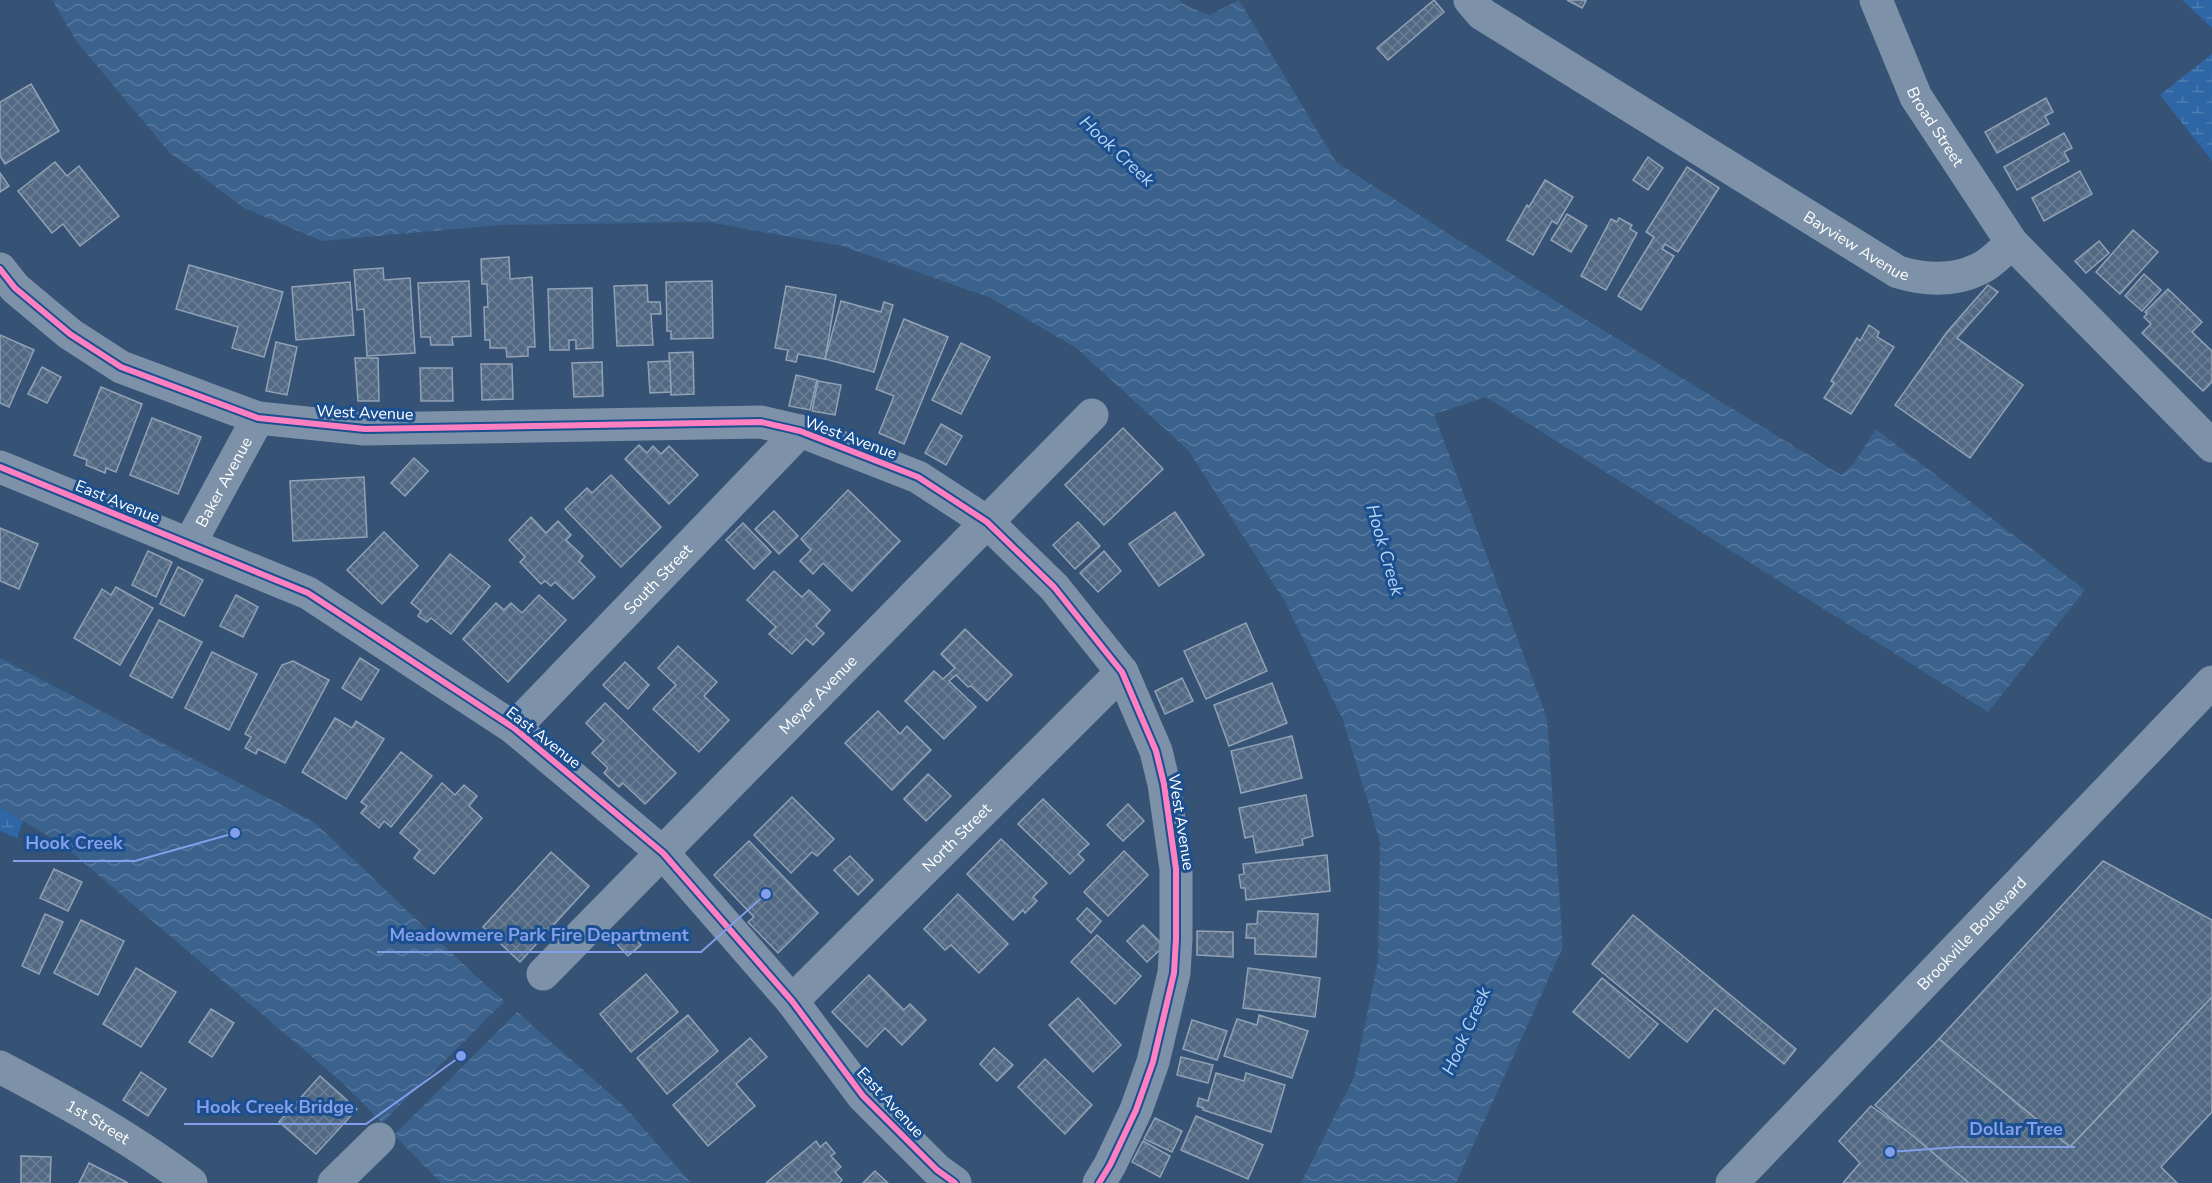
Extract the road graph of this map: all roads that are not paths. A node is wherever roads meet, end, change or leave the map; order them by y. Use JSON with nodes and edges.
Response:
{"nodes":[{"id":1,"x":1470,"y":0,"type":"edge"},
{"id":2,"x":1876,"y":0,"type":"edge"},
{"id":3,"x":2012,"y":243,"type":"junction"},
{"id":4,"x":0,"y":269,"type":"edge"},
{"id":5,"x":1092,"y":415,"type":"dead end"},
{"id":6,"x":258,"y":418,"type":"junction"},
{"id":7,"x":800,"y":431,"type":"junction"},
{"id":8,"x":2212,"y":446,"type":"edge"},
{"id":9,"x":0,"y":467,"type":"edge"},
{"id":10,"x":987,"y":522,"type":"junction"},
{"id":11,"x":189,"y":545,"type":"junction"},
{"id":12,"x":1122,"y":672,"type":"junction"},
{"id":13,"x":2212,"y":682,"type":"edge"},
{"id":14,"x":514,"y":728,"type":"junction"},
{"id":15,"x":663,"y":854,"type":"junction"},
{"id":16,"x":543,"y":974,"type":"dead end"},
{"id":17,"x":792,"y":1001,"type":"junction"},
{"id":18,"x":0,"y":1067,"type":"edge"},
{"id":19,"x":379,"y":1139,"type":"dead end"},
{"id":20,"x":190,"y":1183,"type":"edge"},
{"id":21,"x":334,"y":1183,"type":"edge"},
{"id":22,"x":955,"y":1183,"type":"edge"},
{"id":23,"x":1099,"y":1183,"type":"edge"},
{"id":24,"x":1732,"y":1183,"type":"edge"}],
"edges":[{"from":1,"to":3,"type":"street","name":"Bayview Avenue"},
{"from":2,"to":3,"type":"street","name":"Broad Street"},
{"from":3,"to":8,"type":"street"},
{"from":4,"to":6,"type":"street","name":"West Avenue"},
{"from":5,"to":10,"type":"street","name":"Meyer Avenue"},
{"from":6,"to":7,"type":"street","name":"West Avenue"},
{"from":6,"to":11,"type":"street","name":"Baker Avenue"},
{"from":7,"to":10,"type":"street","name":"West Avenue"},
{"from":7,"to":14,"type":"street","name":"South Street"},
{"from":9,"to":11,"type":"street","name":"East Avenue"},
{"from":10,"to":12,"type":"street","name":"West Avenue"},
{"from":10,"to":15,"type":"street","name":"Meyer Avenue"},
{"from":11,"to":14,"type":"street","name":"East Avenue"},
{"from":12,"to":17,"type":"street","name":"North Street"},
{"from":12,"to":23,"type":"street","name":"West Avenue"},
{"from":13,"to":24,"type":"street","name":"Brookville Boulevard"},
{"from":14,"to":15,"type":"street","name":"East Avenue"},
{"from":15,"to":16,"type":"street","name":"Meyer Avenue"},
{"from":15,"to":17,"type":"street","name":"East Avenue"},
{"from":17,"to":22,"type":"street","name":"East Avenue"},
{"from":18,"to":20,"type":"street","name":"1st Street"},
{"from":19,"to":21,"type":"street"}]}
